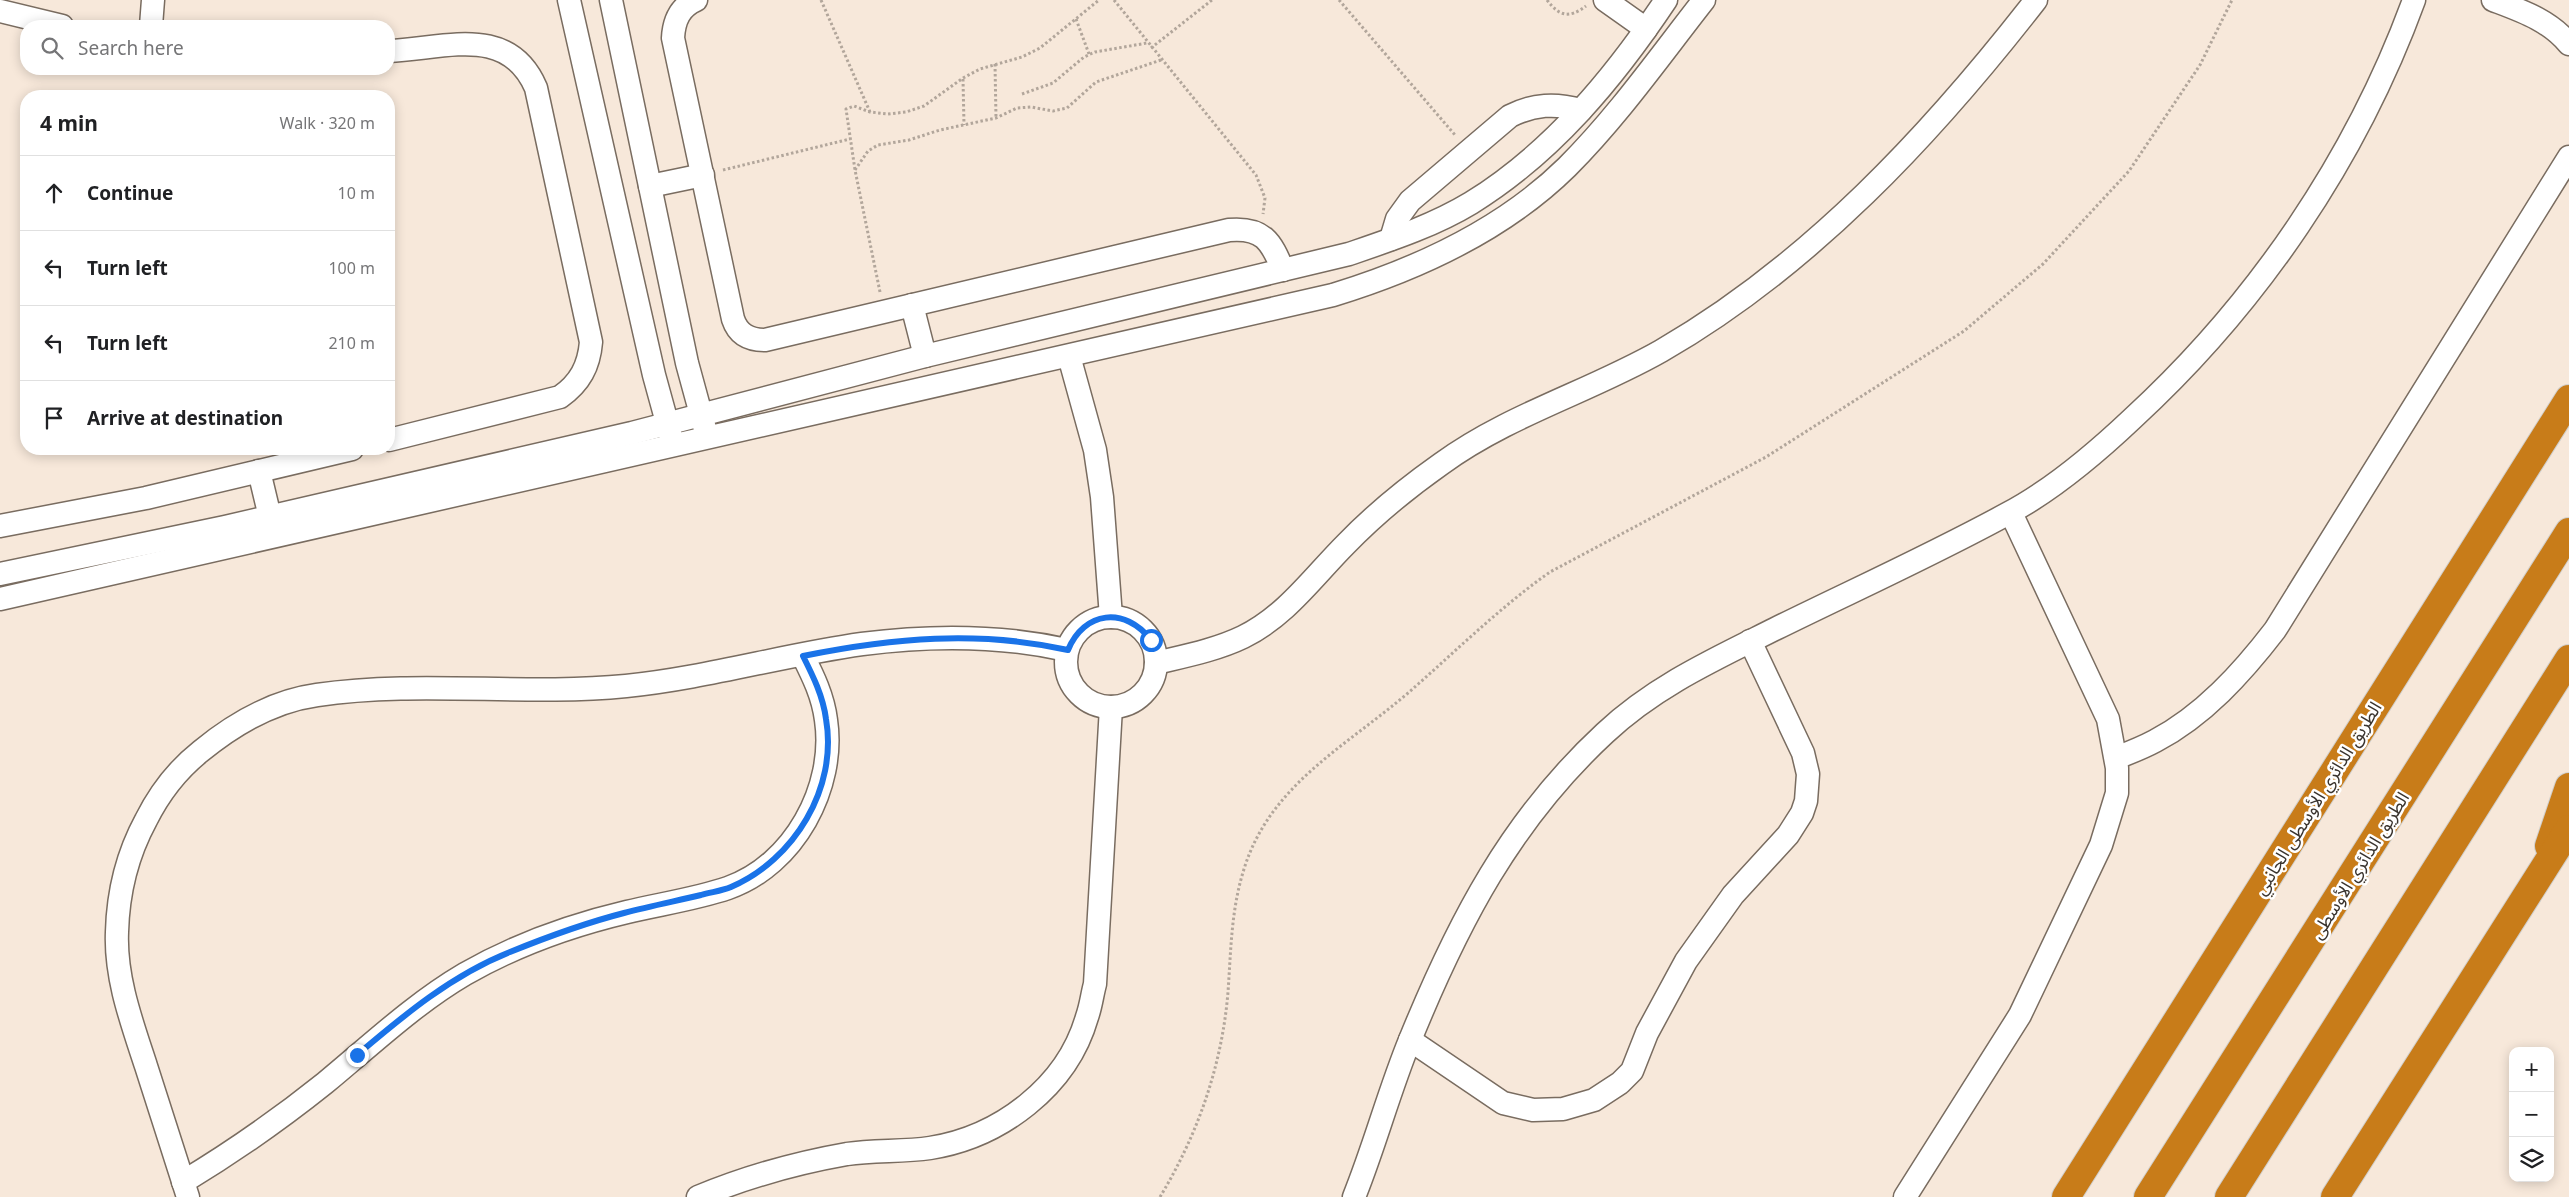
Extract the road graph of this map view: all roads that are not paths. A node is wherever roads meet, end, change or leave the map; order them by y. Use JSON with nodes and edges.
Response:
{"nodes":[{"id":1,"x":153,"y":0,"type":"edge"},
{"id":2,"x":569,"y":0,"type":"edge"},
{"id":3,"x":611,"y":0,"type":"edge"},
{"id":4,"x":696,"y":0,"type":"edge"},
{"id":5,"x":1666,"y":0,"type":"edge"},
{"id":6,"x":1704,"y":0,"type":"edge"},
{"id":7,"x":2036,"y":0,"type":"edge"},
{"id":8,"x":2414,"y":0,"type":"edge"},
{"id":9,"x":2493,"y":0,"type":"edge"},
{"id":10,"x":1597,"y":2,"type":"edge"},
{"id":11,"x":0,"y":11,"type":"edge"},
{"id":12,"x":37,"y":20,"type":"edge"},
{"id":13,"x":151,"y":20,"type":"edge"},
{"id":14,"x":1646,"y":30,"type":"junction"},
{"id":15,"x":2569,"y":44,"type":"edge"},
{"id":16,"x":395,"y":50,"type":"edge"},
{"id":17,"x":1581,"y":110,"type":"junction"},
{"id":18,"x":2569,"y":158,"type":"edge"},
{"id":19,"x":703,"y":175,"type":"junction"},
{"id":20,"x":650,"y":186,"type":"junction"},
{"id":21,"x":1391,"y":239,"type":"junction"},
{"id":22,"x":1283,"y":270,"type":"junction"},
{"id":23,"x":912,"y":305,"type":"junction"},
{"id":24,"x":925,"y":356,"type":"junction"},
{"id":25,"x":1069,"y":356,"type":"junction"},
{"id":26,"x":830,"y":380,"type":"junction"},
{"id":27,"x":2569,"y":399,"type":"edge"},
{"id":28,"x":836,"y":408,"type":"junction"},
{"id":29,"x":701,"y":415,"type":"junction"},
{"id":30,"x":667,"y":423,"type":"junction"},
{"id":31,"x":708,"y":437,"type":"junction"},
{"id":32,"x":395,"y":439,"type":"edge"},
{"id":33,"x":673,"y":445,"type":"junction"},
{"id":34,"x":327,"y":455,"type":"edge"},
{"id":35,"x":259,"y":471,"type":"junction"},
{"id":36,"x":2010,"y":513,"type":"junction"},
{"id":37,"x":270,"y":517,"type":"junction"},
{"id":38,"x":0,"y":526,"type":"edge"},
{"id":39,"x":2569,"y":532,"type":"edge"},
{"id":40,"x":0,"y":574,"type":"edge"},
{"id":41,"x":0,"y":600,"type":"edge"},
{"id":42,"x":1111,"y":617,"type":"junction"},
{"id":43,"x":1750,"y":642,"type":"junction"},
{"id":44,"x":1068,"y":650,"type":"junction"},
{"id":45,"x":803,"y":656,"type":"junction"},
{"id":46,"x":2569,"y":659,"type":"edge"},
{"id":47,"x":1156,"y":663,"type":"junction"},
{"id":48,"x":1111,"y":707,"type":"junction"},
{"id":49,"x":2116,"y":758,"type":"junction"},
{"id":50,"x":2569,"y":787,"type":"edge"},
{"id":51,"x":2569,"y":829,"type":"edge"},
{"id":52,"x":2537,"y":880,"type":"junction"},
{"id":53,"x":1410,"y":1040,"type":"junction"},
{"id":54,"x":186,"y":1189,"type":"edge"},
{"id":55,"x":698,"y":1197,"type":"edge"},
{"id":56,"x":1354,"y":1197,"type":"edge"},
{"id":57,"x":1905,"y":1197,"type":"edge"},
{"id":58,"x":2066,"y":1197,"type":"edge"},
{"id":59,"x":2148,"y":1197,"type":"edge"},
{"id":60,"x":2229,"y":1197,"type":"edge"},
{"id":61,"x":2335,"y":1197,"type":"edge"}],
"edges":[{"from":1,"to":13,"type":"street"},
{"from":2,"to":30,"type":"street"},
{"from":3,"to":20,"type":"street"},
{"from":4,"to":19,"type":"street"},
{"from":5,"to":14,"type":"street"},
{"from":6,"to":25,"type":"street"},
{"from":7,"to":47,"type":"street"},
{"from":8,"to":36,"type":"street"},
{"from":9,"to":15,"type":"street"},
{"from":10,"to":14,"type":"street"},
{"from":11,"to":12,"type":"street"},
{"from":14,"to":17,"type":"street"},
{"from":16,"to":32,"type":"street"},
{"from":17,"to":21,"type":"street"},
{"from":17,"to":21,"type":"street"},
{"from":18,"to":49,"type":"street"},
{"from":19,"to":20,"type":"street"},
{"from":19,"to":23,"type":"street"},
{"from":20,"to":29,"type":"street"},
{"from":21,"to":22,"type":"street"},
{"from":22,"to":23,"type":"street"},
{"from":22,"to":24,"type":"street"},
{"from":23,"to":24,"type":"street"},
{"from":24,"to":26,"type":"street"},
{"from":25,"to":28,"type":"street"},
{"from":25,"to":42,"type":"street"},
{"from":26,"to":28,"type":"street"},
{"from":26,"to":29,"type":"street"},
{"from":27,"to":58,"type":"highway","name":"الطريق الدائري الأوسطى الجانبي"},
{"from":28,"to":31,"type":"street"},
{"from":29,"to":30,"type":"street"},
{"from":29,"to":31,"type":"street"},
{"from":30,"to":33,"type":"street"},
{"from":30,"to":37,"type":"street"},
{"from":31,"to":33,"type":"street"},
{"from":33,"to":41,"type":"street"},
{"from":34,"to":35,"type":"street"},
{"from":35,"to":37,"type":"street"},
{"from":35,"to":38,"type":"street"},
{"from":36,"to":43,"type":"street"},
{"from":36,"to":49,"type":"street"},
{"from":37,"to":40,"type":"street"},
{"from":39,"to":59,"type":"highway","name":"الطريق الدائري الأوسطى"},
{"from":42,"to":44,"type":"street"},
{"from":42,"to":47,"type":"street"},
{"from":43,"to":53,"type":"street"},
{"from":43,"to":53,"type":"street"},
{"from":44,"to":45,"type":"street"},
{"from":44,"to":48,"type":"street"},
{"from":45,"to":54,"type":"street"},
{"from":45,"to":54,"type":"street"},
{"from":46,"to":60,"type":"highway"},
{"from":47,"to":48,"type":"street"},
{"from":48,"to":55,"type":"street"},
{"from":49,"to":57,"type":"street"},
{"from":50,"to":52,"type":"highway"},
{"from":51,"to":52,"type":"highway"},
{"from":52,"to":61,"type":"highway"},
{"from":53,"to":56,"type":"street"}]}
